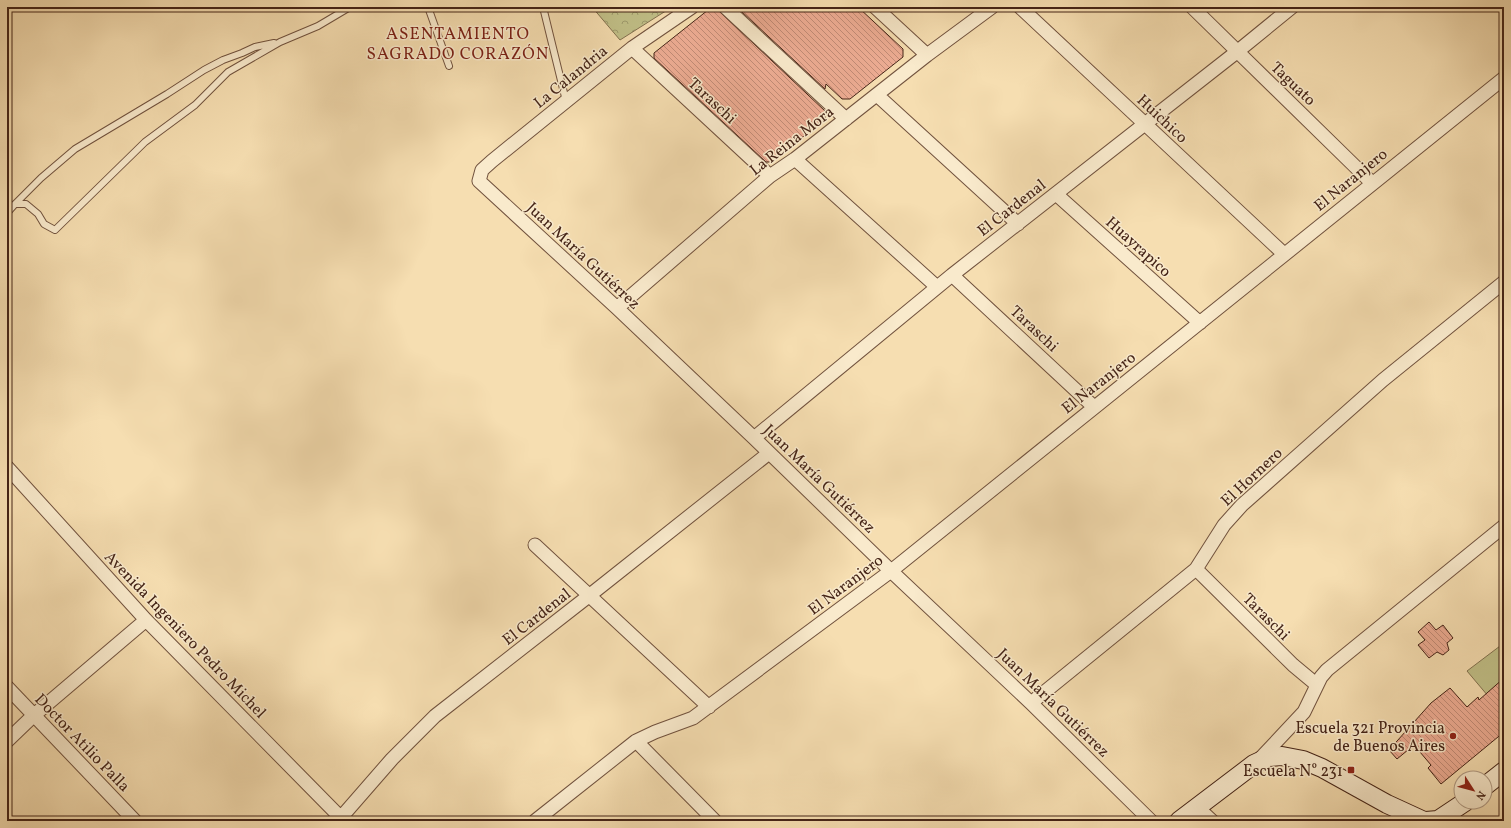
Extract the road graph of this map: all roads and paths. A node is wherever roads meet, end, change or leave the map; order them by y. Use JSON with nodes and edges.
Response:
{"nodes":[{"id":1,"x":350,"y":7,"type":"edge"},
{"id":2,"x":428,"y":7,"type":"edge"},
{"id":3,"x":543,"y":7,"type":"edge"},
{"id":4,"x":692,"y":7,"type":"edge"},
{"id":5,"x":725,"y":7,"type":"edge"},
{"id":6,"x":875,"y":7,"type":"edge"},
{"id":7,"x":992,"y":7,"type":"edge"},
{"id":8,"x":1020,"y":7,"type":"edge"},
{"id":9,"x":1192,"y":7,"type":"edge"},
{"id":10,"x":1292,"y":7,"type":"edge"},
{"id":11,"x":280,"y":42,"type":"junction"},
{"id":12,"x":632,"y":48,"type":"junction"},
{"id":13,"x":1238,"y":51,"type":"junction"},
{"id":14,"x":927,"y":55,"type":"junction"},
{"id":15,"x":449,"y":66,"type":"dead end"},
{"id":16,"x":1504,"y":78,"type":"edge"},
{"id":17,"x":877,"y":95,"type":"junction"},
{"id":18,"x":566,"y":101,"type":"junction"},
{"id":19,"x":846,"y":118,"type":"junction"},
{"id":20,"x":1144,"y":124,"type":"junction"},
{"id":21,"x":796,"y":159,"type":"junction"},
{"id":22,"x":770,"y":176,"type":"junction"},
{"id":23,"x":479,"y":181,"type":"joint"},
{"id":24,"x":1372,"y":183,"type":"junction"},
{"id":25,"x":1056,"y":194,"type":"junction"},
{"id":26,"x":15,"y":204,"type":"junction"},
{"id":27,"x":7,"y":213,"type":"edge"},
{"id":28,"x":1018,"y":224,"type":"junction"},
{"id":29,"x":1284,"y":254,"type":"junction"},
{"id":30,"x":952,"y":275,"type":"junction"},
{"id":31,"x":1504,"y":282,"type":"edge"},
{"id":32,"x":937,"y":287,"type":"junction"},
{"id":33,"x":617,"y":308,"type":"junction"},
{"id":34,"x":1200,"y":323,"type":"junction"},
{"id":35,"x":1094,"y":407,"type":"junction"},
{"id":36,"x":754,"y":438,"type":"junction"},
{"id":37,"x":770,"y":453,"type":"junction"},
{"id":38,"x":7,"y":468,"type":"edge"},
{"id":39,"x":1504,"y":526,"type":"edge"},
{"id":40,"x":535,"y":545,"type":"dead end"},
{"id":41,"x":1196,"y":569,"type":"junction"},
{"id":42,"x":891,"y":570,"type":"junction"},
{"id":43,"x":590,"y":595,"type":"junction"},
{"id":44,"x":146,"y":620,"type":"junction"},
{"id":45,"x":1317,"y":685,"type":"junction"},
{"id":46,"x":7,"y":687,"type":"edge"},
{"id":47,"x":1031,"y":703,"type":"junction"},
{"id":48,"x":709,"y":707,"type":"junction"},
{"id":49,"x":33,"y":716,"type":"junction"},
{"id":50,"x":7,"y":741,"type":"edge"},
{"id":51,"x":636,"y":741,"type":"junction"},
{"id":52,"x":1254,"y":764,"type":"junction"},
{"id":53,"x":1504,"y":771,"type":"edge"},
{"id":54,"x":1493,"y":780,"type":"edge"},
{"id":55,"x":1387,"y":804,"type":"junction"},
{"id":56,"x":1197,"y":806,"type":"junction"},
{"id":57,"x":1453,"y":810,"type":"edge"},
{"id":58,"x":341,"y":820,"type":"edge"},
{"id":59,"x":135,"y":821,"type":"edge"},
{"id":60,"x":535,"y":821,"type":"edge"},
{"id":61,"x":715,"y":821,"type":"edge"},
{"id":62,"x":1150,"y":821,"type":"edge"},
{"id":63,"x":1179,"y":821,"type":"edge"},
{"id":64,"x":1212,"y":821,"type":"edge"},
{"id":65,"x":1404,"y":821,"type":"edge"},
{"id":66,"x":1425,"y":821,"type":"edge"}],
"edges":[{"from":1,"to":11,"type":"lane"},
{"from":2,"to":15,"type":"lane"},
{"from":3,"to":18,"type":"lane"},
{"from":4,"to":12,"type":"street","name":"La Calandria"},
{"from":5,"to":19,"type":"street"},
{"from":6,"to":14,"type":"street"},
{"from":7,"to":14,"type":"street","name":"La Reina Mora"},
{"from":8,"to":20,"type":"street","name":"Huichico"},
{"from":9,"to":13,"type":"street","name":"Taguato"},
{"from":10,"to":13,"type":"street","name":"El Cardenal"},
{"from":11,"to":26,"type":"lane"},
{"from":11,"to":26,"type":"lane"},
{"from":12,"to":18,"type":"street","name":"La Calandria"},
{"from":12,"to":22,"type":"street","name":"Taraschi"},
{"from":13,"to":20,"type":"street","name":"El Cardenal"},
{"from":13,"to":24,"type":"street","name":"Taguato"},
{"from":14,"to":17,"type":"street","name":"La Reina Mora"},
{"from":16,"to":24,"type":"street","name":"El Naranjero"},
{"from":17,"to":19,"type":"street","name":"La Reina Mora"},
{"from":17,"to":28,"type":"street"},
{"from":18,"to":23,"type":"street","name":"La Calandria"},
{"from":19,"to":21,"type":"street","name":"La Reina Mora"},
{"from":20,"to":25,"type":"street","name":"El Cardenal"},
{"from":20,"to":29,"type":"street","name":"Huichico"},
{"from":21,"to":22,"type":"street","name":"La Reina Mora"},
{"from":21,"to":32,"type":"street"},
{"from":22,"to":33,"type":"street","name":"La Reina Mora"},
{"from":23,"to":33,"type":"street","name":"Juan María Gutiérrez"},
{"from":24,"to":29,"type":"street","name":"El Naranjero"},
{"from":25,"to":28,"type":"street","name":"El Cardenal"},
{"from":25,"to":34,"type":"street","name":"Huayrapico"},
{"from":26,"to":27,"type":"lane"},
{"from":28,"to":30,"type":"street","name":"El Cardenal"},
{"from":29,"to":34,"type":"street","name":"El Naranjero"},
{"from":30,"to":32,"type":"street","name":"El Cardenal"},
{"from":30,"to":35,"type":"street","name":"Taraschi"},
{"from":31,"to":41,"type":"street","name":"El Hornero"},
{"from":32,"to":36,"type":"street","name":"El Cardenal"},
{"from":33,"to":36,"type":"street","name":"Juan María Gutiérrez"},
{"from":34,"to":35,"type":"street","name":"El Naranjero"},
{"from":35,"to":42,"type":"street","name":"El Naranjero"},
{"from":36,"to":37,"type":"street","name":"Juan María Gutiérrez"},
{"from":37,"to":42,"type":"street","name":"Juan María Gutiérrez"},
{"from":37,"to":43,"type":"street","name":"El Cardenal"},
{"from":38,"to":44,"type":"street","name":"Avenida Ingeniero Pedro Michel"},
{"from":39,"to":45,"type":"street"},
{"from":40,"to":43,"type":"street"},
{"from":41,"to":45,"type":"street","name":"Taraschi"},
{"from":41,"to":47,"type":"street","name":"El Hornero"},
{"from":42,"to":47,"type":"street","name":"Juan María Gutiérrez"},
{"from":42,"to":48,"type":"street","name":"El Naranjero"},
{"from":43,"to":48,"type":"street"},
{"from":43,"to":58,"type":"street","name":"El Cardenal"},
{"from":44,"to":49,"type":"street"},
{"from":44,"to":58,"type":"street","name":"Avenida Ingeniero Pedro Michel"},
{"from":45,"to":52,"type":"street"},
{"from":46,"to":49,"type":"street","name":"Doctor Atilio Palla"},
{"from":47,"to":62,"type":"street","name":"Juan María Gutiérrez"},
{"from":48,"to":51,"type":"street","name":"El Naranjero"},
{"from":49,"to":50,"type":"street"},
{"from":49,"to":59,"type":"street","name":"Doctor Atilio Palla"},
{"from":51,"to":60,"type":"street","name":"El Naranjero"},
{"from":51,"to":61,"type":"street"},
{"from":52,"to":55,"type":"street"},
{"from":52,"to":56,"type":"street"},
{"from":53,"to":54,"type":"street"},
{"from":55,"to":65,"type":"street"},
{"from":55,"to":66,"type":"street"},
{"from":56,"to":63,"type":"street"},
{"from":56,"to":64,"type":"street"},
{"from":57,"to":66,"type":"street"}]}
